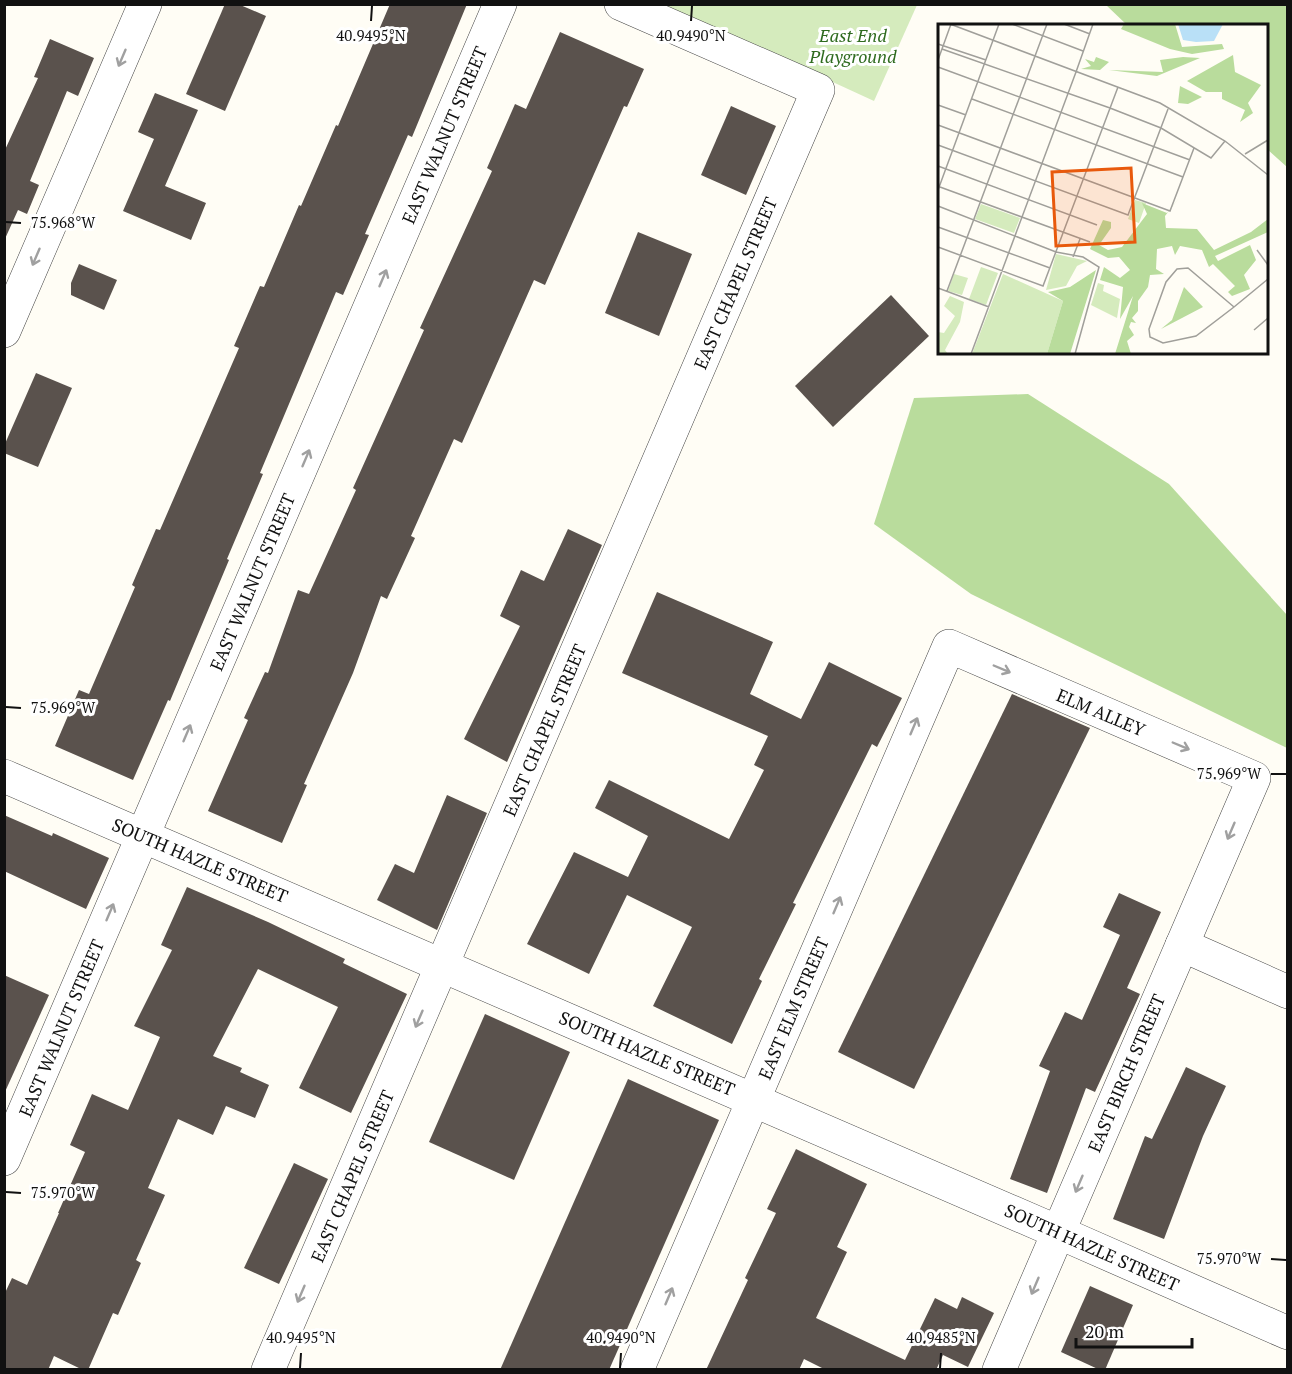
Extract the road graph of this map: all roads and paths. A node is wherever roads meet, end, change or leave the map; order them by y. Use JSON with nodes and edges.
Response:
{"nodes":[{"id":1,"x":145,"y":4,"type":"edge"},
{"id":2,"x":501,"y":4,"type":"edge"},
{"id":3,"x":621,"y":4,"type":"edge"},
{"id":4,"x":4,"y":331,"type":"edge"},
{"id":5,"x":949,"y":646,"type":"joint"},
{"id":6,"x":4,"y":776,"type":"edge"},
{"id":7,"x":1254,"y":778,"type":"joint"},
{"id":8,"x":143,"y":836,"type":"junction"},
{"id":9,"x":1182,"y":945,"type":"junction"},
{"id":10,"x":442,"y":965,"type":"junction"},
{"id":11,"x":1287,"y":992,"type":"edge"},
{"id":12,"x":753,"y":1100,"type":"junction"},
{"id":13,"x":4,"y":1159,"type":"edge"},
{"id":14,"x":1058,"y":1232,"type":"junction"},
{"id":15,"x":1287,"y":1334,"type":"edge"},
{"id":16,"x":268,"y":1370,"type":"edge"},
{"id":17,"x":637,"y":1370,"type":"edge"},
{"id":18,"x":999,"y":1370,"type":"edge"}],
"edges":[{"from":1,"to":4,"type":"street","one_way":true},
{"from":8,"to":2,"type":"street","name":"EAST WALNUT STREET","one_way":true},
{"from":3,"to":10,"type":"street","name":"EAST CHAPEL STREET"},
{"from":5,"to":7,"type":"street","name":"ELM ALLEY","one_way":true},
{"from":12,"to":5,"type":"street","name":"EAST ELM STREET","one_way":true},
{"from":6,"to":8,"type":"street","name":"SOUTH HAZLE STREET"},
{"from":7,"to":9,"type":"street","name":"EAST BIRCH STREET","one_way":true},
{"from":8,"to":10,"type":"street","name":"SOUTH HAZLE STREET"},
{"from":13,"to":8,"type":"street","name":"EAST WALNUT STREET","one_way":true},
{"from":9,"to":11,"type":"street"},
{"from":9,"to":14,"type":"street","name":"EAST BIRCH STREET","one_way":true},
{"from":10,"to":12,"type":"street","name":"SOUTH HAZLE STREET"},
{"from":10,"to":16,"type":"street","name":"EAST CHAPEL STREET","one_way":true},
{"from":12,"to":14,"type":"street","name":"SOUTH HAZLE STREET"},
{"from":17,"to":12,"type":"street","name":"EAST ELM STREET","one_way":true},
{"from":14,"to":15,"type":"street","name":"SOUTH HAZLE STREET"},
{"from":14,"to":18,"type":"street","name":"EAST BIRCH STREET","one_way":true}]}
